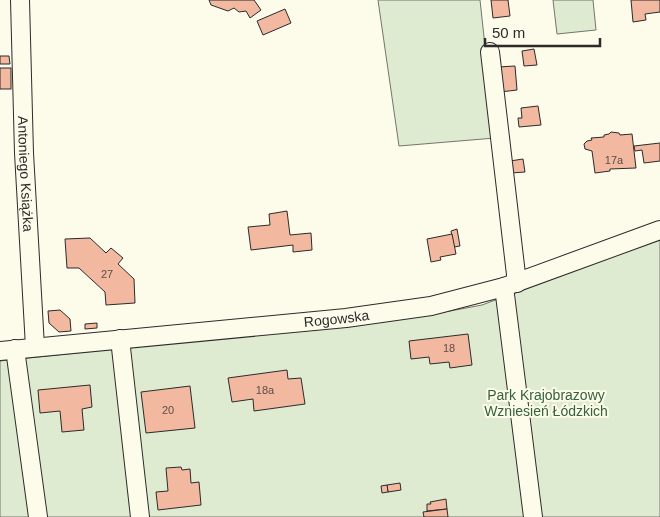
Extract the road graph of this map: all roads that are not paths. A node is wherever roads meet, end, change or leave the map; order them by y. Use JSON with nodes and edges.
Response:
{"nodes":[{"id":1,"x":20,"y":0,"type":"edge"},
{"id":2,"x":490,"y":52,"type":"dead end"},
{"id":3,"x":660,"y":230,"type":"edge"},
{"id":4,"x":510,"y":285,"type":"junction"},
{"id":5,"x":120,"y":339,"type":"junction"},
{"id":6,"x":35,"y":347,"type":"junction"},
{"id":7,"x":7,"y":350,"type":"edge"},
{"id":8,"x":38,"y":517,"type":"edge"},
{"id":9,"x":140,"y":517,"type":"edge"},
{"id":10,"x":533,"y":517,"type":"edge"}],
"edges":[{"from":1,"to":6,"type":"street","name":"Antoniego Książka"},
{"from":2,"to":4,"type":"street"},
{"from":3,"to":4,"type":"street","name":"Rogowska"},
{"from":4,"to":5,"type":"street","name":"Rogowska"},
{"from":4,"to":10,"type":"street"},
{"from":5,"to":6,"type":"street","name":"Rogowska"},
{"from":5,"to":9,"type":"street"},
{"from":6,"to":7,"type":"street","name":"Rogowska"},
{"from":7,"to":8,"type":"street"}]}
